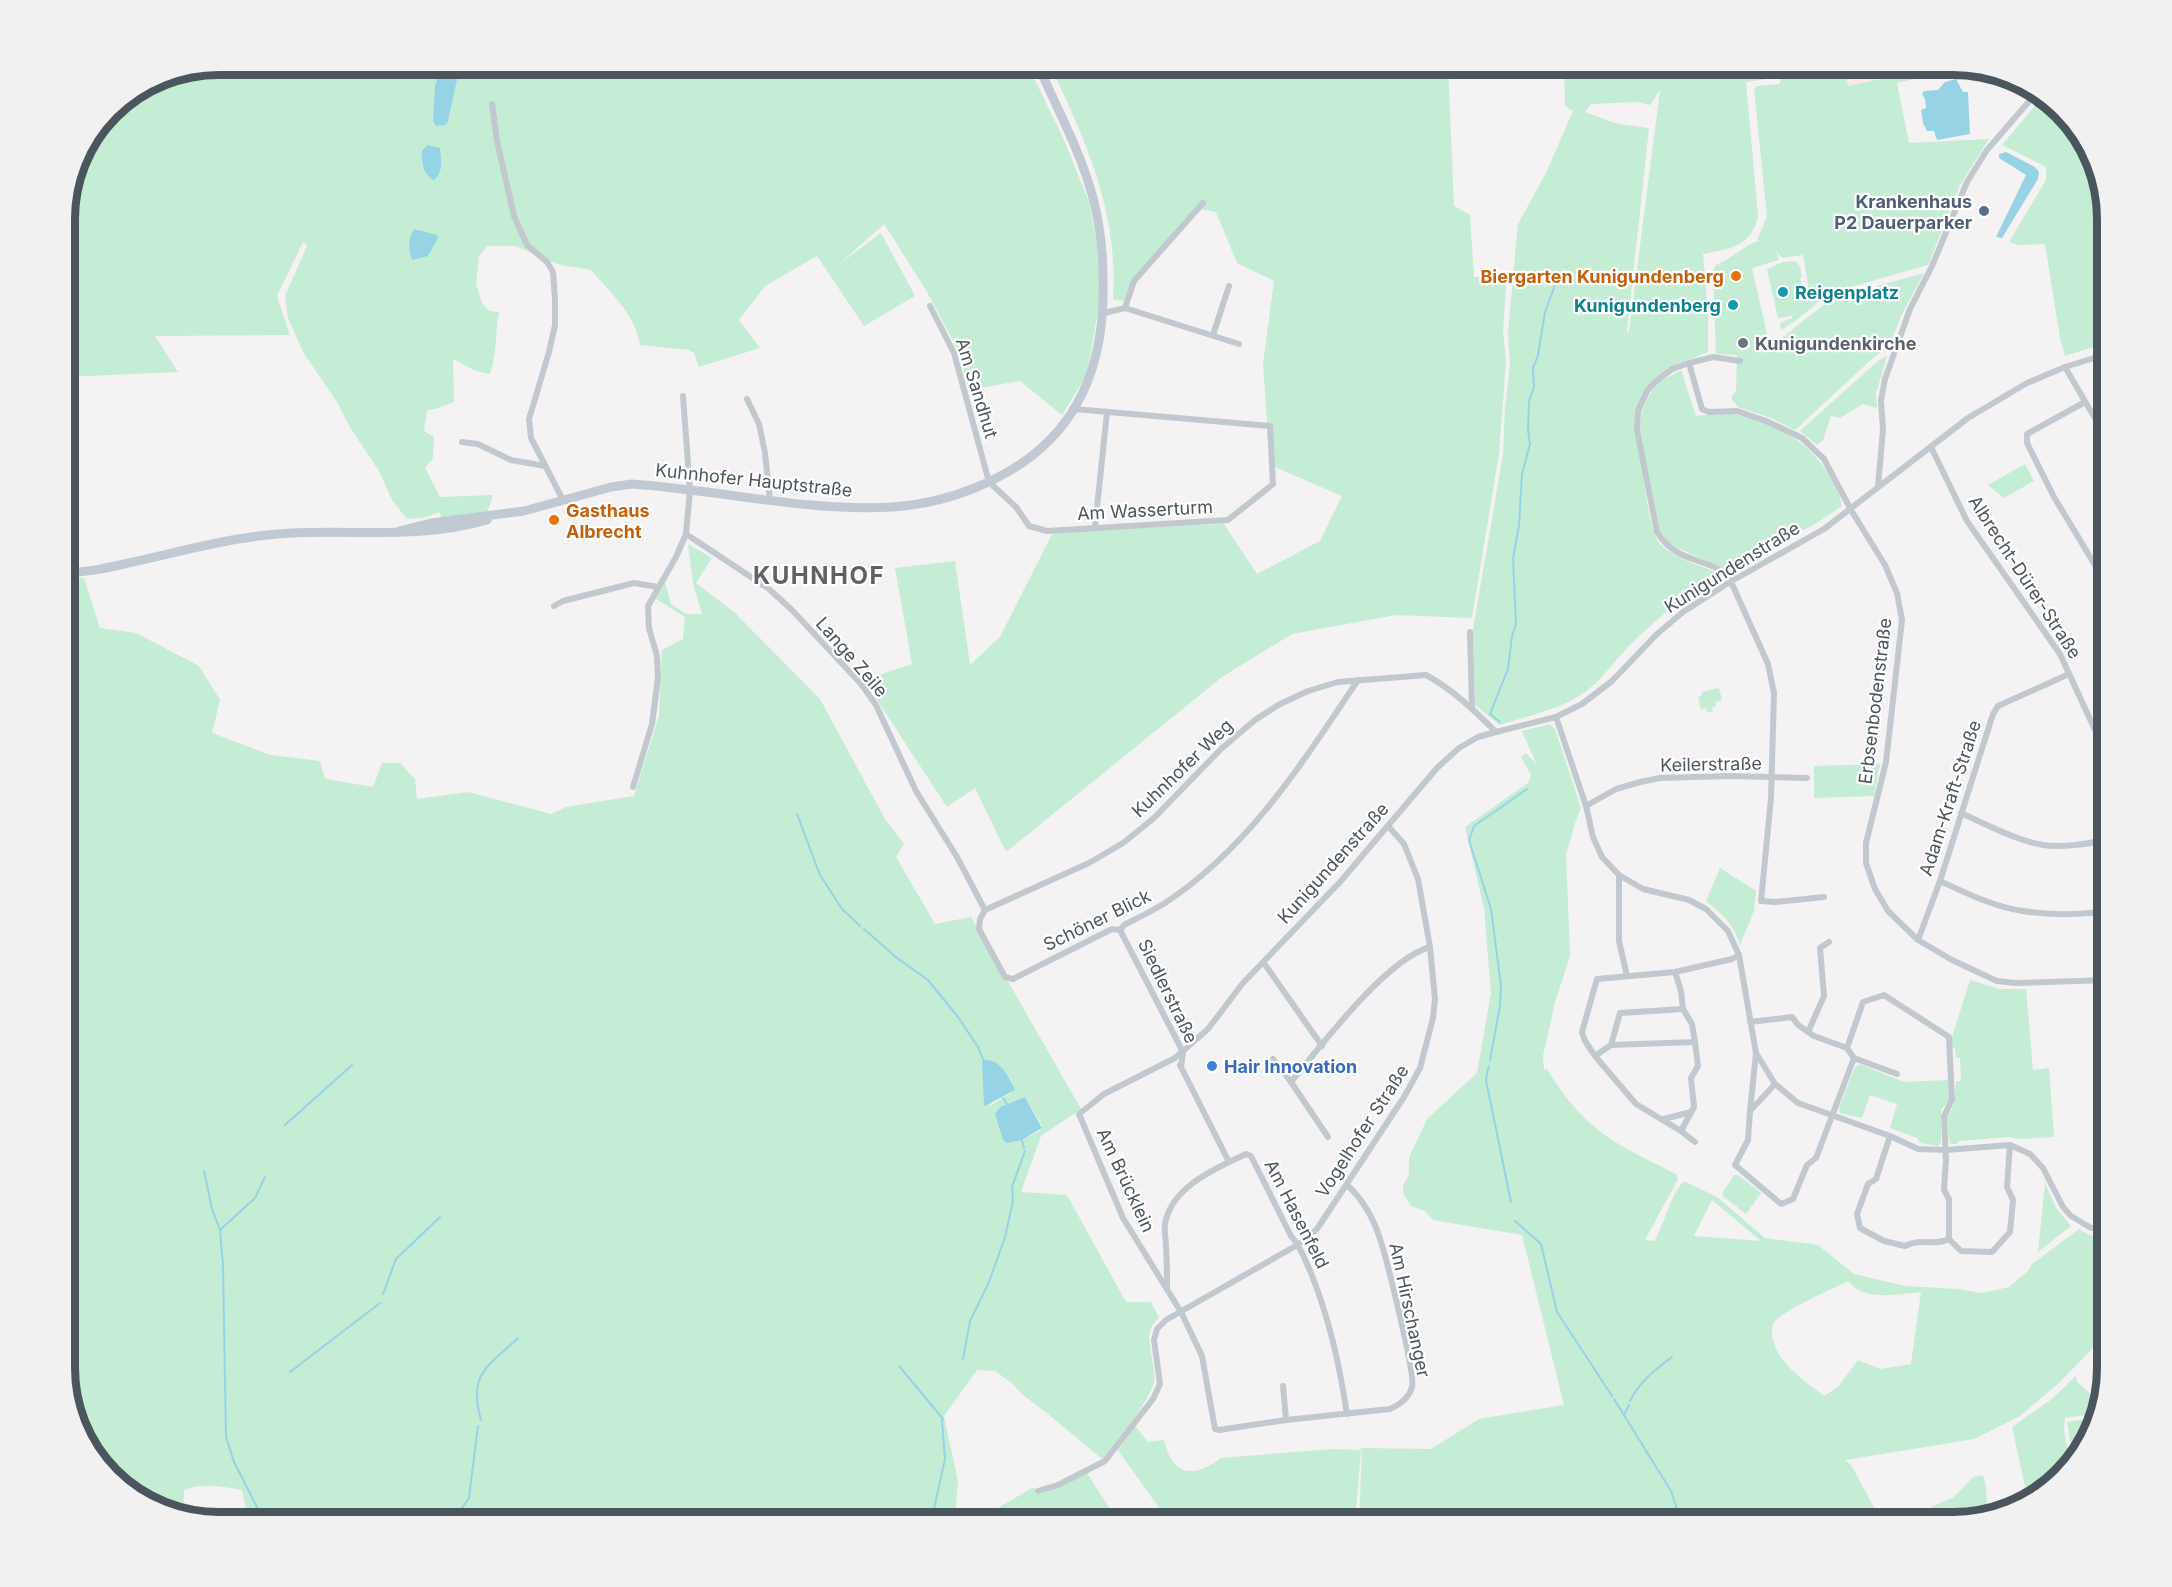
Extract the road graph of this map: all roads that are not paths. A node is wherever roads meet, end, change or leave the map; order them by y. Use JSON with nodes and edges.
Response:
{"nodes":[{"id":1,"x":1043,"y":75,"type":"edge"},
{"id":2,"x":2032,"y":98,"type":"edge"},
{"id":3,"x":492,"y":104,"type":"dead end"},
{"id":4,"x":1203,"y":204,"type":"dead end"},
{"id":5,"x":1229,"y":286,"type":"dead end"},
{"id":6,"x":930,"y":306,"type":"dead end"},
{"id":7,"x":1125,"y":308,"type":"junction"},
{"id":8,"x":1104,"y":313,"type":"junction"},
{"id":9,"x":1213,"y":335,"type":"junction"},
{"id":10,"x":1239,"y":344,"type":"dead end"},
{"id":11,"x":2097,"y":357,"type":"edge"},
{"id":12,"x":1740,"y":361,"type":"dead end"},
{"id":13,"x":1689,"y":363,"type":"junction"},
{"id":14,"x":2065,"y":367,"type":"junction"},
{"id":15,"x":683,"y":396,"type":"dead end"},
{"id":16,"x":747,"y":399,"type":"dead end"},
{"id":17,"x":2085,"y":402,"type":"junction"},
{"id":18,"x":1074,"y":409,"type":"junction"},
{"id":19,"x":1107,"y":412,"type":"junction"},
{"id":20,"x":2097,"y":421,"type":"edge"},
{"id":21,"x":462,"y":442,"type":"dead end"},
{"id":22,"x":1931,"y":447,"type":"junction"},
{"id":23,"x":545,"y":466,"type":"junction"},
{"id":24,"x":989,"y":482,"type":"junction"},
{"id":25,"x":1878,"y":486,"type":"junction"},
{"id":26,"x":690,"y":490,"type":"junction"},
{"id":27,"x":564,"y":500,"type":"junction"},
{"id":28,"x":770,"y":500,"type":"junction"},
{"id":29,"x":1851,"y":510,"type":"junction"},
{"id":30,"x":506,"y":514,"type":"junction"},
{"id":31,"x":1095,"y":527,"type":"junction"},
{"id":32,"x":399,"y":531,"type":"junction"},
{"id":33,"x":686,"y":534,"type":"junction"},
{"id":34,"x":2097,"y":567,"type":"edge"},
{"id":35,"x":75,"y":571,"type":"edge"},
{"id":36,"x":1730,"y":582,"type":"junction"},
{"id":37,"x":658,"y":587,"type":"junction"},
{"id":38,"x":554,"y":606,"type":"dead end"},
{"id":39,"x":1470,"y":632,"type":"dead end"},
{"id":40,"x":2069,"y":674,"type":"junction"},
{"id":41,"x":1358,"y":680,"type":"junction"},
{"id":42,"x":1472,"y":709,"type":"junction"},
{"id":43,"x":1556,"y":717,"type":"junction"},
{"id":44,"x":1496,"y":732,"type":"junction"},
{"id":45,"x":2097,"y":733,"type":"edge"},
{"id":46,"x":1771,"y":778,"type":"junction"},
{"id":47,"x":1807,"y":778,"type":"dead end"},
{"id":48,"x":633,"y":787,"type":"dead end"},
{"id":49,"x":1586,"y":806,"type":"junction"},
{"id":50,"x":1961,"y":813,"type":"junction"},
{"id":51,"x":1388,"y":826,"type":"junction"},
{"id":52,"x":2097,"y":842,"type":"edge"},
{"id":53,"x":1619,"y":875,"type":"junction"},
{"id":54,"x":1940,"y":881,"type":"junction"},
{"id":55,"x":1824,"y":897,"type":"dead end"},
{"id":56,"x":985,"y":910,"type":"junction"},
{"id":57,"x":2097,"y":913,"type":"edge"},
{"id":58,"x":1120,"y":930,"type":"junction"},
{"id":59,"x":1918,"y":940,"type":"junction"},
{"id":60,"x":1829,"y":942,"type":"dead end"},
{"id":61,"x":1430,"y":946,"type":"junction"},
{"id":62,"x":1739,"y":955,"type":"junction"},
{"id":63,"x":1266,"y":966,"type":"dead end"},
{"id":64,"x":1675,"y":972,"type":"junction"},
{"id":65,"x":1627,"y":976,"type":"junction"},
{"id":66,"x":2097,"y":980,"type":"edge"},
{"id":67,"x":1683,"y":1009,"type":"junction"},
{"id":68,"x":1750,"y":1022,"type":"junction"},
{"id":69,"x":1808,"y":1032,"type":"junction"},
{"id":70,"x":1695,"y":1042,"type":"junction"},
{"id":71,"x":1611,"y":1045,"type":"junction"},
{"id":72,"x":1322,"y":1046,"type":"junction"},
{"id":73,"x":1847,"y":1048,"type":"junction"},
{"id":74,"x":1183,"y":1052,"type":"junction"},
{"id":75,"x":1756,"y":1053,"type":"junction"},
{"id":76,"x":1595,"y":1056,"type":"junction"},
{"id":77,"x":1175,"y":1058,"type":"junction"},
{"id":78,"x":1854,"y":1058,"type":"junction"},
{"id":79,"x":1273,"y":1059,"type":"dead end"},
{"id":80,"x":1181,"y":1067,"type":"junction"},
{"id":81,"x":1897,"y":1074,"type":"dead end"},
{"id":82,"x":1291,"y":1082,"type":"junction"},
{"id":83,"x":1775,"y":1084,"type":"junction"},
{"id":84,"x":1691,"y":1112,"type":"junction"},
{"id":85,"x":1750,"y":1112,"type":"junction"},
{"id":86,"x":1079,"y":1114,"type":"joint"},
{"id":87,"x":1833,"y":1115,"type":"junction"},
{"id":88,"x":1664,"y":1119,"type":"junction"},
{"id":89,"x":1681,"y":1131,"type":"junction"},
{"id":90,"x":1890,"y":1136,"type":"junction"},
{"id":91,"x":1328,"y":1137,"type":"dead end"},
{"id":92,"x":1695,"y":1142,"type":"dead end"},
{"id":93,"x":2010,"y":1145,"type":"junction"},
{"id":94,"x":1946,"y":1150,"type":"junction"},
{"id":95,"x":1229,"y":1162,"type":"junction"},
{"id":96,"x":1347,"y":1185,"type":"junction"},
{"id":97,"x":2097,"y":1228,"type":"edge"},
{"id":98,"x":1949,"y":1239,"type":"junction"},
{"id":99,"x":1299,"y":1244,"type":"junction"},
{"id":100,"x":1167,"y":1289,"type":"junction"},
{"id":101,"x":1181,"y":1312,"type":"junction"},
{"id":102,"x":1283,"y":1386,"type":"dead end"},
{"id":103,"x":1347,"y":1414,"type":"junction"},
{"id":104,"x":1287,"y":1420,"type":"junction"},
{"id":105,"x":1215,"y":1429,"type":"joint"},
{"id":106,"x":1038,"y":1491,"type":"dead end"}],
"edges":[{"from":1,"to":8,"type":"street","name":"Kuhnhofer Hauptstraße"},
{"from":2,"to":25,"type":"street"},
{"from":3,"to":23,"type":"street"},
{"from":4,"to":7,"type":"street"},
{"from":5,"to":9,"type":"street"},
{"from":6,"to":24,"type":"street","name":"Am Sandhut"},
{"from":7,"to":8,"type":"street"},
{"from":7,"to":9,"type":"street"},
{"from":8,"to":18,"type":"street","name":"Kuhnhofer Hauptstraße"},
{"from":9,"to":10,"type":"street"},
{"from":11,"to":14,"type":"street","name":"Kunigundenstraße"},
{"from":12,"to":13,"type":"street"},
{"from":13,"to":29,"type":"street"},
{"from":13,"to":36,"type":"street"},
{"from":14,"to":17,"type":"street"},
{"from":14,"to":22,"type":"street","name":"Kunigundenstraße"},
{"from":15,"to":26,"type":"street"},
{"from":16,"to":28,"type":"street"},
{"from":17,"to":20,"type":"street"},
{"from":17,"to":34,"type":"street"},
{"from":18,"to":19,"type":"street","name":"Am Wasserturm"},
{"from":18,"to":24,"type":"street","name":"Kuhnhofer Hauptstraße"},
{"from":19,"to":31,"type":"street"},
{"from":19,"to":31,"type":"street","name":"Am Wasserturm"},
{"from":21,"to":23,"type":"street"},
{"from":22,"to":25,"type":"street","name":"Kunigundenstraße"},
{"from":22,"to":40,"type":"street","name":"Albrecht-Dürer-Straße"},
{"from":23,"to":27,"type":"street"},
{"from":24,"to":28,"type":"street","name":"Kuhnhofer Hauptstraße"},
{"from":24,"to":31,"type":"street","name":"Am Wasserturm"},
{"from":25,"to":29,"type":"street","name":"Kunigundenstraße"},
{"from":26,"to":27,"type":"street","name":"Kuhnhofer Hauptstraße"},
{"from":26,"to":28,"type":"street","name":"Kuhnhofer Hauptstraße"},
{"from":26,"to":33,"type":"street"},
{"from":27,"to":30,"type":"street","name":"Kuhnhofer Hauptstraße"},
{"from":29,"to":36,"type":"street","name":"Kunigundenstraße"},
{"from":29,"to":59,"type":"street","name":"Erbsenbodenstraße"},
{"from":30,"to":32,"type":"street","name":"Kuhnhofer Hauptstraße"},
{"from":30,"to":32,"type":"street"},
{"from":32,"to":35,"type":"street"},
{"from":33,"to":37,"type":"street"},
{"from":33,"to":56,"type":"street","name":"Lange Zeile"},
{"from":36,"to":43,"type":"street","name":"Kunigundenstraße"},
{"from":36,"to":46,"type":"street"},
{"from":37,"to":38,"type":"street"},
{"from":37,"to":48,"type":"street"},
{"from":39,"to":42,"type":"street"},
{"from":40,"to":45,"type":"street","name":"Albrecht-Dürer-Straße"},
{"from":40,"to":50,"type":"street","name":"Adam-Kraft-Straße"},
{"from":41,"to":42,"type":"street","name":"Kuhnhofer Weg"},
{"from":41,"to":56,"type":"street","name":"Kuhnhofer Weg"},
{"from":41,"to":58,"type":"street","name":"Schöner Blick"},
{"from":42,"to":44,"type":"street","name":"Kuhnhofer Weg"},
{"from":43,"to":44,"type":"street","name":"Kunigundenstraße"},
{"from":43,"to":49,"type":"street"},
{"from":44,"to":51,"type":"street","name":"Kunigundenstraße"},
{"from":46,"to":47,"type":"street","name":"Keilerstraße"},
{"from":46,"to":49,"type":"street","name":"Keilerstraße"},
{"from":46,"to":55,"type":"street"},
{"from":49,"to":53,"type":"street"},
{"from":50,"to":52,"type":"street"},
{"from":50,"to":54,"type":"street","name":"Adam-Kraft-Straße"},
{"from":51,"to":61,"type":"street","name":"Vogelhofer Straße"},
{"from":51,"to":74,"type":"street","name":"Kunigundenstraße"},
{"from":53,"to":62,"type":"street"},
{"from":53,"to":65,"type":"street"},
{"from":54,"to":57,"type":"street"},
{"from":54,"to":59,"type":"street","name":"Adam-Kraft-Straße"},
{"from":56,"to":58,"type":"street","name":"Schöner Blick"},
{"from":58,"to":74,"type":"street","name":"Siedlerstraße"},
{"from":59,"to":66,"type":"street","name":"Erbsenbodenstraße"},
{"from":60,"to":69,"type":"street"},
{"from":61,"to":72,"type":"street"},
{"from":61,"to":96,"type":"street","name":"Vogelhofer Straße"},
{"from":62,"to":64,"type":"street"},
{"from":62,"to":68,"type":"street"},
{"from":63,"to":72,"type":"street"},
{"from":64,"to":65,"type":"street"},
{"from":64,"to":67,"type":"street"},
{"from":65,"to":76,"type":"street"},
{"from":67,"to":70,"type":"street"},
{"from":67,"to":71,"type":"street"},
{"from":68,"to":69,"type":"street"},
{"from":68,"to":75,"type":"street"},
{"from":69,"to":73,"type":"street"},
{"from":70,"to":71,"type":"street"},
{"from":70,"to":84,"type":"street"},
{"from":71,"to":76,"type":"street"},
{"from":72,"to":82,"type":"street"},
{"from":73,"to":78,"type":"street"},
{"from":73,"to":94,"type":"street"},
{"from":74,"to":77,"type":"street","name":"Kunigundenstraße"},
{"from":74,"to":80,"type":"street","name":"Siedlerstraße"},
{"from":75,"to":83,"type":"street"},
{"from":75,"to":85,"type":"street"},
{"from":76,"to":88,"type":"street"},
{"from":77,"to":80,"type":"street","name":"Siedlerstraße"},
{"from":77,"to":86,"type":"street","name":"Kunigundenstraße"},
{"from":78,"to":81,"type":"street"},
{"from":78,"to":87,"type":"street"},
{"from":79,"to":82,"type":"street"},
{"from":80,"to":95,"type":"street","name":"Siedlerstraße"},
{"from":82,"to":91,"type":"street"},
{"from":83,"to":85,"type":"street"},
{"from":83,"to":87,"type":"street"},
{"from":84,"to":88,"type":"street"},
{"from":84,"to":89,"type":"street"},
{"from":85,"to":87,"type":"street"},
{"from":86,"to":100,"type":"street","name":"Am Brücklein"},
{"from":87,"to":90,"type":"street"},
{"from":88,"to":89,"type":"street"},
{"from":89,"to":92,"type":"street"},
{"from":90,"to":94,"type":"street"},
{"from":90,"to":98,"type":"street"},
{"from":93,"to":94,"type":"street"},
{"from":93,"to":97,"type":"street"},
{"from":93,"to":98,"type":"street"},
{"from":94,"to":98,"type":"street"},
{"from":95,"to":99,"type":"street","name":"Am Hasenfeld"},
{"from":95,"to":100,"type":"street"},
{"from":96,"to":99,"type":"street","name":"Vogelhofer Straße"},
{"from":96,"to":103,"type":"street","name":"Am Hirschanger"},
{"from":99,"to":101,"type":"street","name":"Vogelhofer Straße"},
{"from":99,"to":103,"type":"street","name":"Am Hasenfeld"},
{"from":100,"to":101,"type":"street","name":"Am Brücklein"},
{"from":101,"to":105,"type":"street","name":"Am Brücklein"},
{"from":101,"to":106,"type":"street","name":"Vogelhofer Straße"},
{"from":102,"to":104,"type":"street"},
{"from":103,"to":104,"type":"street","name":"Am Hirschanger"},
{"from":104,"to":105,"type":"street","name":"Am Hirschanger"}]}
